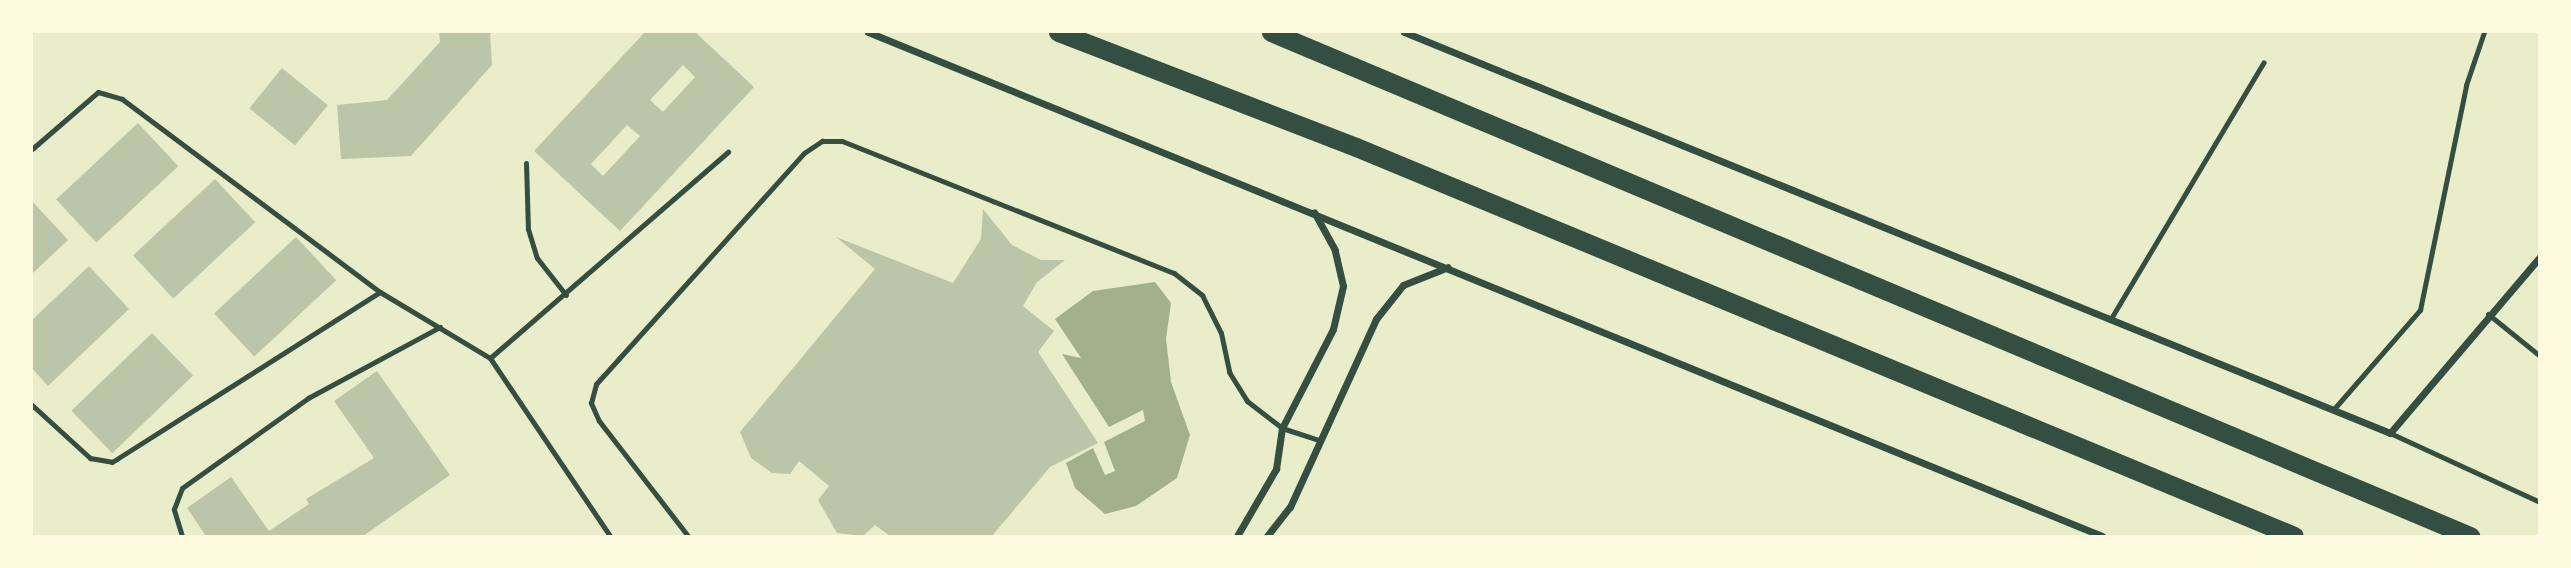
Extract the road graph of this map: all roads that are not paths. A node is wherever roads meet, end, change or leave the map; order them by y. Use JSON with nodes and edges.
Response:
{"nodes":[{"id":1,"x":868,"y":32,"type":"edge"},
{"id":2,"x":1058,"y":32,"type":"edge"},
{"id":3,"x":1271,"y":32,"type":"edge"},
{"id":4,"x":1404,"y":32,"type":"edge"},
{"id":5,"x":2484,"y":32,"type":"edge"},
{"id":6,"x":1081,"y":36,"type":"edge"},
{"id":7,"x":2264,"y":62,"type":"dead end"},
{"id":8,"x":32,"y":149,"type":"edge"},
{"id":9,"x":728,"y":152,"type":"dead end"},
{"id":10,"x":526,"y":163,"type":"dead end"},
{"id":11,"x":1314,"y":211,"type":"junction"},
{"id":12,"x":2539,"y":257,"type":"edge"},
{"id":13,"x":1448,"y":267,"type":"junction"},
{"id":14,"x":380,"y":292,"type":"junction"},
{"id":15,"x":566,"y":295,"type":"junction"},
{"id":16,"x":2488,"y":314,"type":"junction"},
{"id":17,"x":2110,"y":320,"type":"junction"},
{"id":18,"x":440,"y":327,"type":"junction"},
{"id":19,"x":2539,"y":356,"type":"edge"},
{"id":20,"x":490,"y":358,"type":"junction"},
{"id":21,"x":32,"y":405,"type":"edge"},
{"id":22,"x":2333,"y":410,"type":"junction"},
{"id":23,"x":1282,"y":428,"type":"junction"},
{"id":24,"x":2389,"y":433,"type":"junction"},
{"id":25,"x":1319,"y":440,"type":"junction"},
{"id":26,"x":2539,"y":502,"type":"edge"},
{"id":27,"x":182,"y":537,"type":"edge"},
{"id":28,"x":610,"y":537,"type":"edge"},
{"id":29,"x":688,"y":537,"type":"edge"},
{"id":30,"x":1237,"y":537,"type":"edge"},
{"id":31,"x":1267,"y":537,"type":"edge"},
{"id":32,"x":2102,"y":537,"type":"edge"},
{"id":33,"x":2294,"y":537,"type":"edge"},
{"id":34,"x":2470,"y":537,"type":"edge"}],
"edges":[{"from":1,"to":11,"type":"street"},
{"from":2,"to":6,"type":"highway"},
{"from":3,"to":34,"type":"highway"},
{"from":4,"to":17,"type":"street"},
{"from":5,"to":22,"type":"lane"},
{"from":6,"to":33,"type":"highway"},
{"from":7,"to":17,"type":"lane"},
{"from":8,"to":14,"type":"lane"},
{"from":9,"to":15,"type":"lane"},
{"from":10,"to":15,"type":"lane"},
{"from":11,"to":13,"type":"street"},
{"from":11,"to":23,"type":"street"},
{"from":12,"to":16,"type":"street"},
{"from":13,"to":25,"type":"street"},
{"from":13,"to":32,"type":"street"},
{"from":14,"to":18,"type":"lane"},
{"from":14,"to":21,"type":"lane"},
{"from":15,"to":20,"type":"lane"},
{"from":16,"to":19,"type":"lane"},
{"from":16,"to":24,"type":"street"},
{"from":17,"to":22,"type":"street"},
{"from":18,"to":20,"type":"lane"},
{"from":18,"to":27,"type":"lane"},
{"from":20,"to":28,"type":"lane"},
{"from":22,"to":24,"type":"street"},
{"from":23,"to":25,"type":"lane"},
{"from":23,"to":29,"type":"lane"},
{"from":23,"to":30,"type":"street"},
{"from":24,"to":26,"type":"lane"},
{"from":25,"to":31,"type":"street"}]}
